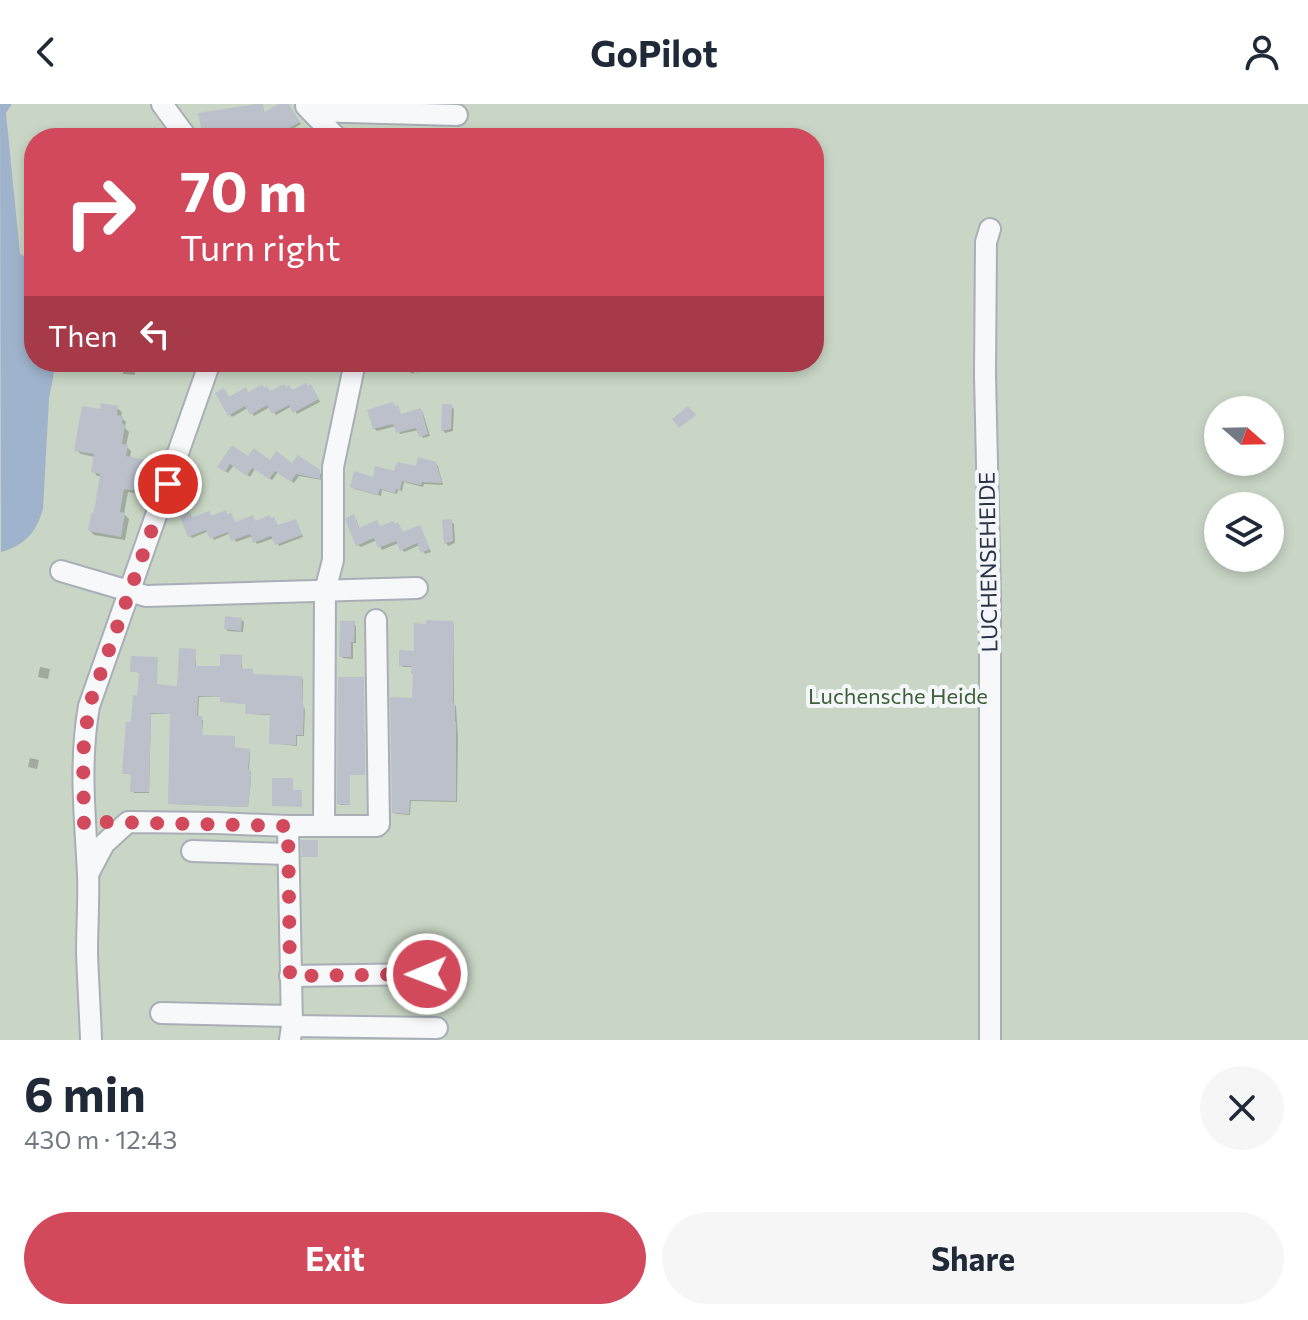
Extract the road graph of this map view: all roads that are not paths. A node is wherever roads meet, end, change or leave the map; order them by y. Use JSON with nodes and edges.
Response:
{"nodes":[{"id":1,"x":162,"y":104,"type":"edge"},
{"id":2,"x":308,"y":107,"type":"edge"},
{"id":3,"x":457,"y":115,"type":"dead end"},
{"id":4,"x":180,"y":128,"type":"edge"},
{"id":5,"x":328,"y":128,"type":"edge"},
{"id":6,"x":990,"y":229,"type":"dead end"},
{"id":7,"x":207,"y":372,"type":"edge"},
{"id":8,"x":353,"y":372,"type":"edge"},
{"id":9,"x":61,"y":571,"type":"dead end"},
{"id":10,"x":417,"y":588,"type":"dead end"},
{"id":11,"x":325,"y":591,"type":"junction"},
{"id":12,"x":130,"y":592,"type":"junction"},
{"id":13,"x":376,"y":620,"type":"dead end"},
{"id":14,"x":128,"y":822,"type":"junction"},
{"id":15,"x":84,"y":825,"type":"junction"},
{"id":16,"x":288,"y":826,"type":"junction"},
{"id":17,"x":324,"y":826,"type":"junction"},
{"id":18,"x":192,"y":851,"type":"dead end"},
{"id":19,"x":288,"y":854,"type":"junction"},
{"id":20,"x":88,"y":874,"type":"junction"},
{"id":21,"x":427,"y":974,"type":"dead end"},
{"id":22,"x":290,"y":976,"type":"junction"},
{"id":23,"x":161,"y":1013,"type":"dead end"},
{"id":24,"x":291,"y":1027,"type":"edge"},
{"id":25,"x":437,"y":1028,"type":"dead end"},
{"id":26,"x":91,"y":1040,"type":"edge"},
{"id":27,"x":990,"y":1040,"type":"edge"}],
"edges":[{"from":1,"to":4,"type":"street"},
{"from":2,"to":3,"type":"street"},
{"from":2,"to":5,"type":"street"},
{"from":6,"to":27,"type":"street","name":"LUCHENSEHEIDE"},
{"from":7,"to":12,"type":"street"},
{"from":8,"to":11,"type":"street"},
{"from":9,"to":12,"type":"street"},
{"from":10,"to":11,"type":"street"},
{"from":11,"to":12,"type":"street"},
{"from":11,"to":17,"type":"street"},
{"from":12,"to":15,"type":"street"},
{"from":13,"to":17,"type":"street"},
{"from":14,"to":15,"type":"street"},
{"from":14,"to":16,"type":"street"},
{"from":14,"to":20,"type":"street"},
{"from":15,"to":20,"type":"street"},
{"from":16,"to":17,"type":"street"},
{"from":16,"to":19,"type":"street"},
{"from":18,"to":19,"type":"street"},
{"from":19,"to":22,"type":"street"},
{"from":20,"to":26,"type":"street"},
{"from":21,"to":22,"type":"street"},
{"from":22,"to":24,"type":"street"},
{"from":23,"to":24,"type":"street"},
{"from":24,"to":25,"type":"street"}]}
